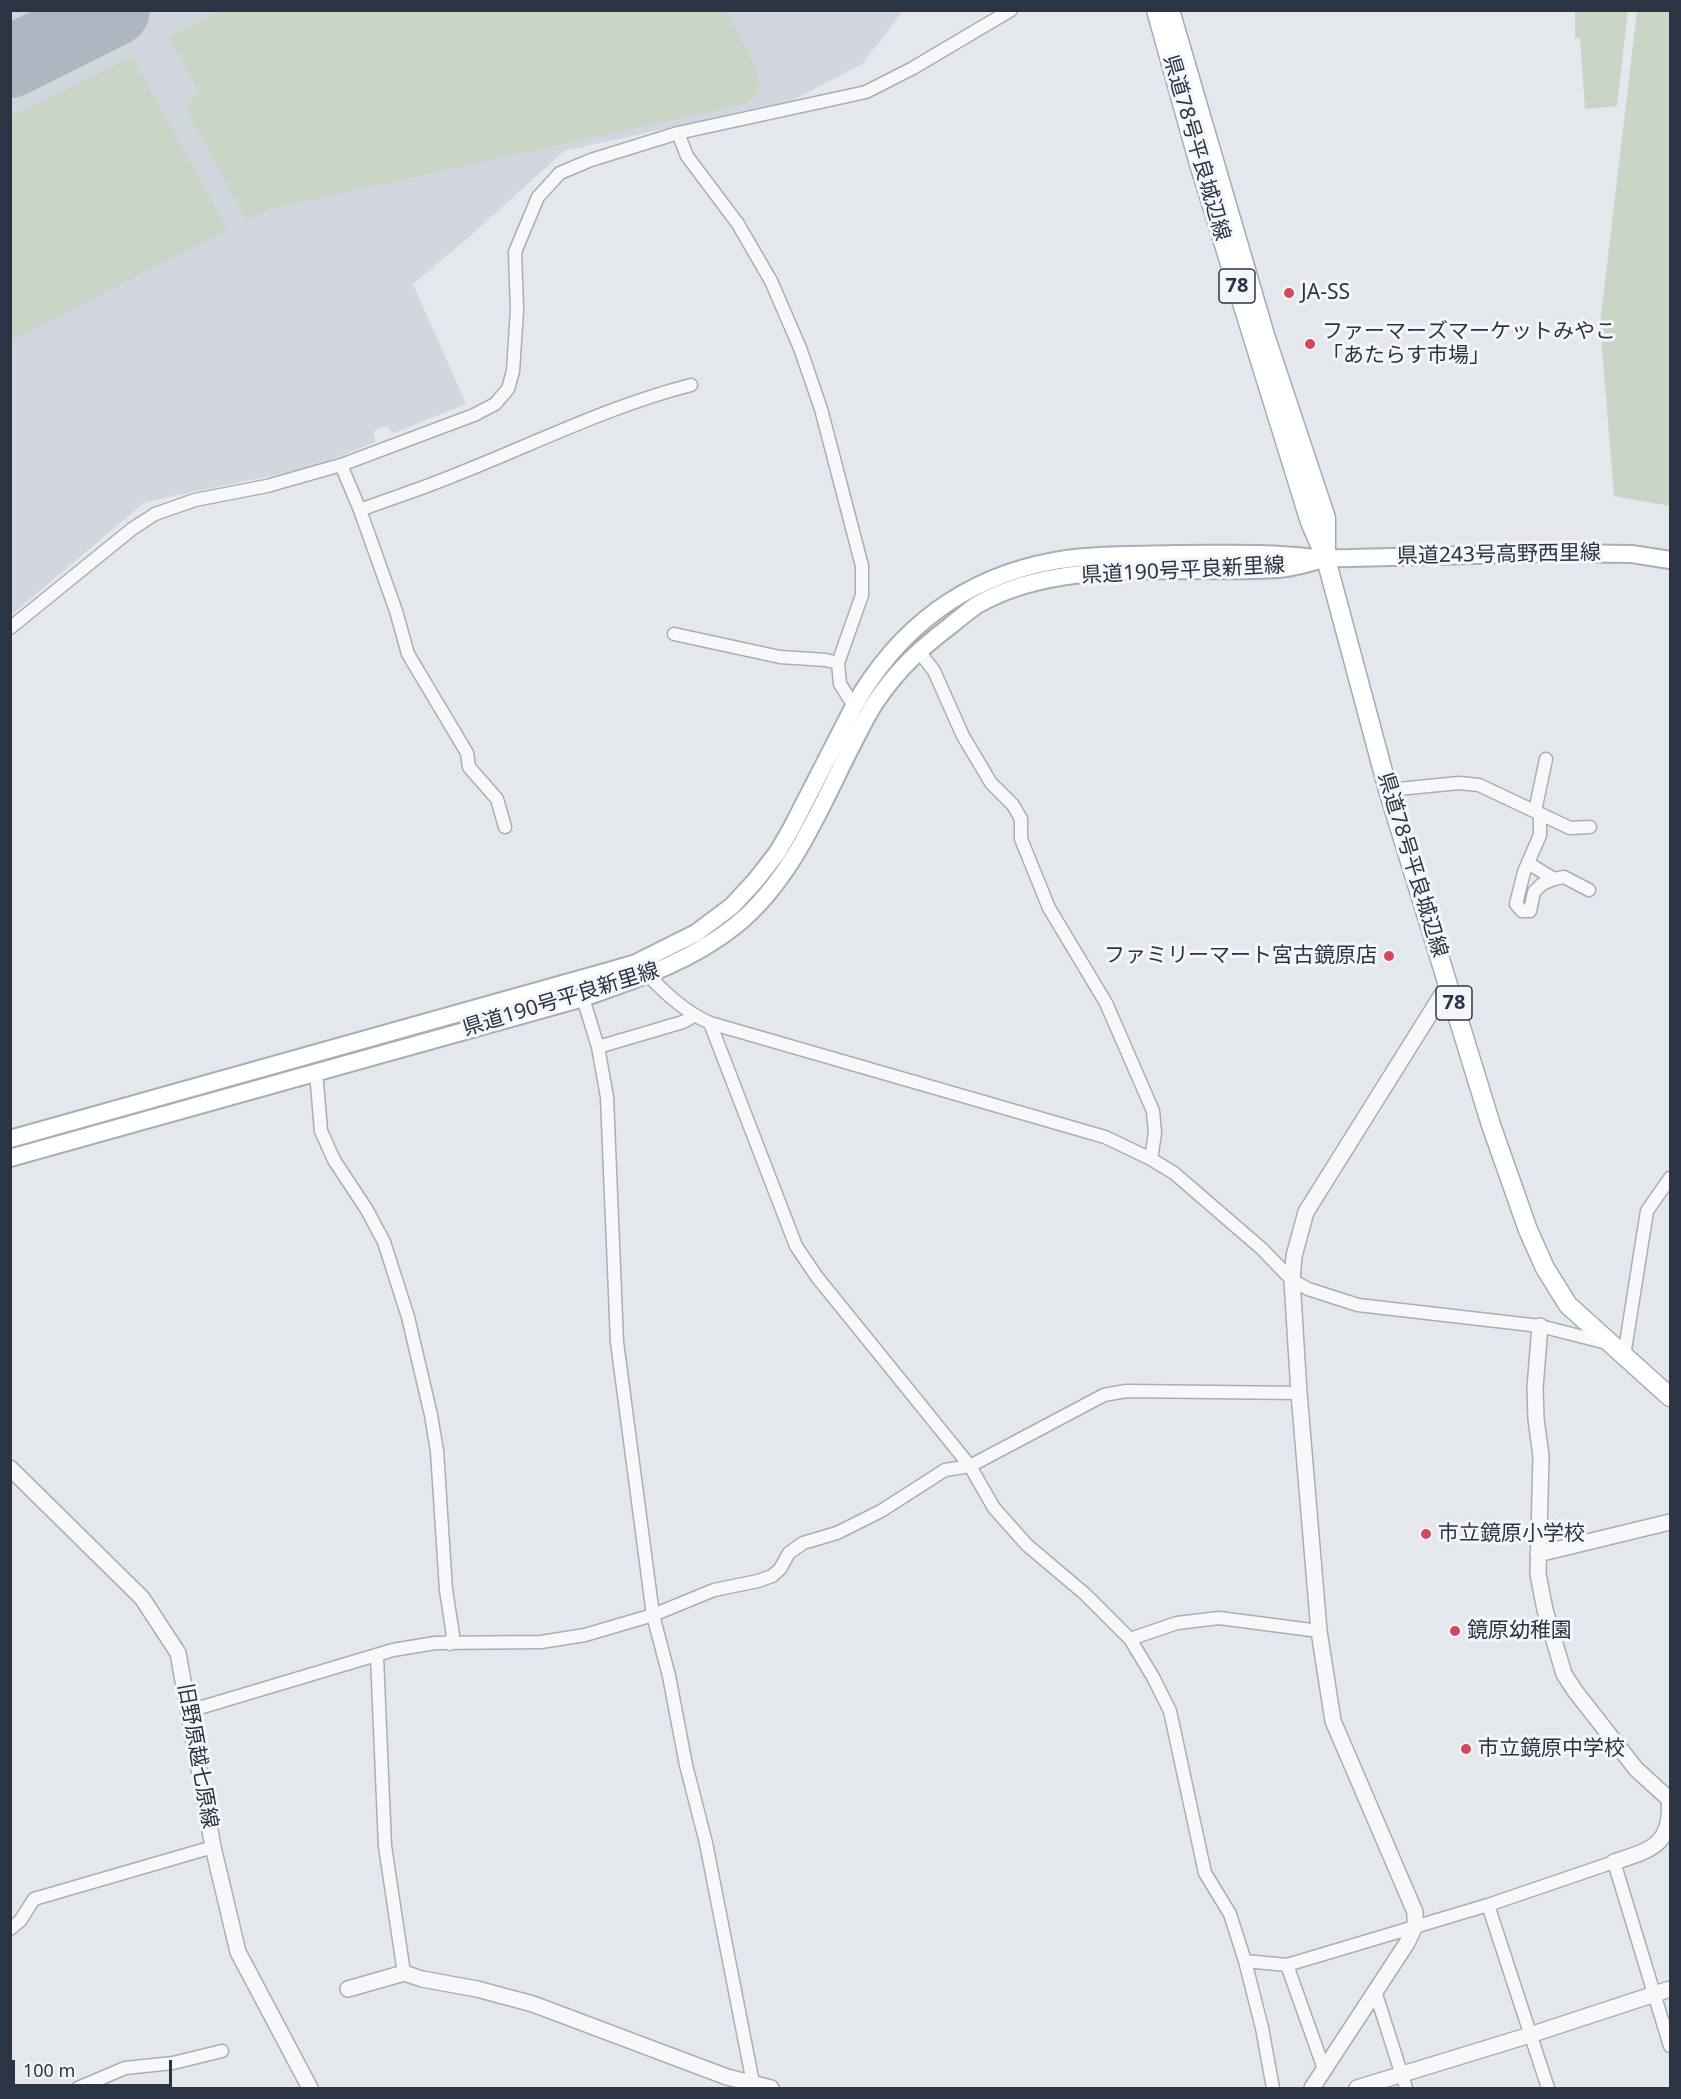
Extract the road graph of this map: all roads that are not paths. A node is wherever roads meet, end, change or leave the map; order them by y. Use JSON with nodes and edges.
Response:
{"nodes":[{"id":1,"x":1011,"y":10,"type":"edge"},
{"id":2,"x":1156,"y":10,"type":"edge"},
{"id":3,"x":1170,"y":10,"type":"edge"},
{"id":4,"x":678,"y":133,"type":"junction"},
{"id":5,"x":692,"y":385,"type":"dead end"},
{"id":6,"x":341,"y":465,"type":"junction"},
{"id":7,"x":360,"y":510,"type":"junction"},
{"id":8,"x":1326,"y":560,"type":"junction"},
{"id":9,"x":1671,"y":560,"type":"edge"},
{"id":10,"x":10,"y":628,"type":"edge"},
{"id":11,"x":674,"y":634,"type":"dead end"},
{"id":12,"x":918,"y":650,"type":"junction"},
{"id":13,"x":838,"y":663,"type":"junction"},
{"id":14,"x":854,"y":706,"type":"junction"},
{"id":15,"x":1546,"y":759,"type":"dead end"},
{"id":16,"x":1388,"y":790,"type":"junction"},
{"id":17,"x":1538,"y":813,"type":"junction"},
{"id":18,"x":505,"y":827,"type":"dead end"},
{"id":19,"x":1590,"y":827,"type":"dead end"},
{"id":20,"x":1528,"y":863,"type":"junction"},
{"id":21,"x":1554,"y":879,"type":"junction"},
{"id":22,"x":1588,"y":890,"type":"dead end"},
{"id":23,"x":642,"y":969,"type":"junction"},
{"id":24,"x":1448,"y":985,"type":"junction"},
{"id":25,"x":584,"y":998,"type":"junction"},
{"id":26,"x":694,"y":1016,"type":"junction"},
{"id":27,"x":710,"y":1023,"type":"junction"},
{"id":28,"x":598,"y":1047,"type":"junction"},
{"id":29,"x":316,"y":1072,"type":"junction"},
{"id":30,"x":10,"y":1139,"type":"edge"},
{"id":31,"x":10,"y":1158,"type":"edge"},
{"id":32,"x":1151,"y":1158,"type":"junction"},
{"id":33,"x":1671,"y":1178,"type":"edge"},
{"id":34,"x":1292,"y":1280,"type":"junction"},
{"id":35,"x":1540,"y":1326,"type":"junction"},
{"id":36,"x":1618,"y":1350,"type":"junction"},
{"id":37,"x":1299,"y":1393,"type":"junction"},
{"id":38,"x":1671,"y":1397,"type":"edge"},
{"id":39,"x":970,"y":1466,"type":"junction"},
{"id":40,"x":10,"y":1468,"type":"edge"},
{"id":41,"x":1671,"y":1522,"type":"edge"},
{"id":42,"x":1538,"y":1554,"type":"junction"},
{"id":43,"x":653,"y":1615,"type":"junction"},
{"id":44,"x":1319,"y":1631,"type":"junction"},
{"id":45,"x":1130,"y":1639,"type":"junction"},
{"id":46,"x":450,"y":1644,"type":"junction"},
{"id":47,"x":377,"y":1656,"type":"junction"},
{"id":48,"x":189,"y":1711,"type":"junction"},
{"id":49,"x":1668,"y":1836,"type":"edge"},
{"id":50,"x":213,"y":1847,"type":"junction"},
{"id":51,"x":1614,"y":1862,"type":"junction"},
{"id":52,"x":1488,"y":1905,"type":"junction"},
{"id":53,"x":1415,"y":1926,"type":"junction"},
{"id":54,"x":10,"y":1929,"type":"edge"},
{"id":55,"x":1245,"y":1961,"type":"junction"},
{"id":56,"x":1287,"y":1965,"type":"junction"},
{"id":57,"x":404,"y":1973,"type":"junction"},
{"id":58,"x":348,"y":1989,"type":"dead end"},
{"id":59,"x":1671,"y":1989,"type":"edge"},
{"id":60,"x":1375,"y":1991,"type":"junction"},
{"id":61,"x":1654,"y":1994,"type":"junction"},
{"id":62,"x":1530,"y":2035,"type":"junction"},
{"id":63,"x":1671,"y":2046,"type":"edge"},
{"id":64,"x":222,"y":2051,"type":"dead end"},
{"id":65,"x":1324,"y":2069,"type":"junction"},
{"id":66,"x":1403,"y":2081,"type":"edge"},
{"id":67,"x":753,"y":2087,"type":"edge"},
{"id":68,"x":78,"y":2088,"type":"edge"},
{"id":69,"x":310,"y":2088,"type":"edge"},
{"id":70,"x":771,"y":2088,"type":"edge"},
{"id":71,"x":1273,"y":2088,"type":"edge"},
{"id":72,"x":1312,"y":2088,"type":"edge"},
{"id":73,"x":1357,"y":2088,"type":"edge"},
{"id":74,"x":1548,"y":2088,"type":"edge"}],
"edges":[{"from":1,"to":4,"type":"street"},
{"from":2,"to":8,"type":"main road","name":"県道78号平良城辺線","number":"78"},
{"from":3,"to":8,"type":"main road","name":"県道78号平良城辺線","number":"78"},
{"from":4,"to":6,"type":"street"},
{"from":4,"to":13,"type":"street"},
{"from":5,"to":7,"type":"street"},
{"from":6,"to":7,"type":"street"},
{"from":6,"to":10,"type":"street"},
{"from":7,"to":18,"type":"street"},
{"from":8,"to":9,"type":"main road","name":"県道243号高野西里線"},
{"from":8,"to":12,"type":"main road","name":"県道190号平良新里線"},
{"from":8,"to":14,"type":"main road","name":"県道190号平良新里線"},
{"from":8,"to":16,"type":"main road","name":"県道78号平良城辺線","number":"78"},
{"from":11,"to":13,"type":"street"},
{"from":12,"to":23,"type":"main road","name":"県道190号平良新里線"},
{"from":12,"to":32,"type":"street"},
{"from":13,"to":14,"type":"street"},
{"from":14,"to":23,"type":"main road","name":"県道190号平良新里線"},
{"from":15,"to":17,"type":"street"},
{"from":16,"to":17,"type":"street"},
{"from":16,"to":24,"type":"main road","name":"県道78号平良城辺線","number":"78"},
{"from":17,"to":19,"type":"street"},
{"from":17,"to":20,"type":"street"},
{"from":20,"to":21,"type":"street"},
{"from":20,"to":21,"type":"street"},
{"from":21,"to":22,"type":"street"},
{"from":23,"to":25,"type":"main road","name":"県道190号平良新里線"},
{"from":23,"to":26,"type":"street"},
{"from":23,"to":30,"type":"main road","name":"県道190号平良新里線"},
{"from":24,"to":34,"type":"street"},
{"from":24,"to":36,"type":"main road","name":"県道78号平良城辺線","number":"78"},
{"from":25,"to":28,"type":"street"},
{"from":25,"to":29,"type":"main road","name":"県道190号平良新里線"},
{"from":26,"to":27,"type":"street"},
{"from":26,"to":28,"type":"street"},
{"from":27,"to":32,"type":"street"},
{"from":27,"to":39,"type":"street"},
{"from":28,"to":43,"type":"street"},
{"from":29,"to":31,"type":"main road","name":"県道190号平良新里線"},
{"from":29,"to":46,"type":"street"},
{"from":32,"to":34,"type":"street"},
{"from":33,"to":36,"type":"street"},
{"from":34,"to":35,"type":"street"},
{"from":34,"to":37,"type":"street"},
{"from":35,"to":36,"type":"street"},
{"from":35,"to":42,"type":"street"},
{"from":36,"to":38,"type":"main road","name":"県道78号平良城辺線","number":"78"},
{"from":37,"to":39,"type":"street"},
{"from":37,"to":44,"type":"street"},
{"from":39,"to":43,"type":"street"},
{"from":39,"to":45,"type":"street"},
{"from":40,"to":48,"type":"street","name":"旧野原越七原線"},
{"from":41,"to":42,"type":"street"},
{"from":42,"to":49,"type":"street"},
{"from":43,"to":46,"type":"street"},
{"from":43,"to":67,"type":"street"},
{"from":44,"to":45,"type":"street"},
{"from":44,"to":53,"type":"street"},
{"from":45,"to":55,"type":"street"},
{"from":46,"to":47,"type":"street"},
{"from":47,"to":48,"type":"street"},
{"from":47,"to":57,"type":"street"},
{"from":48,"to":50,"type":"street","name":"旧野原越七原線"},
{"from":49,"to":51,"type":"street"},
{"from":50,"to":54,"type":"street"},
{"from":50,"to":69,"type":"street","name":"旧野原越七原線"},
{"from":51,"to":52,"type":"street"},
{"from":51,"to":61,"type":"street"},
{"from":52,"to":53,"type":"street"},
{"from":52,"to":62,"type":"street"},
{"from":53,"to":56,"type":"street"},
{"from":53,"to":60,"type":"street"},
{"from":55,"to":56,"type":"street"},
{"from":55,"to":71,"type":"street"},
{"from":56,"to":65,"type":"street"},
{"from":57,"to":58,"type":"street"},
{"from":57,"to":67,"type":"street"},
{"from":59,"to":61,"type":"street"},
{"from":60,"to":65,"type":"street"},
{"from":60,"to":66,"type":"street"},
{"from":61,"to":62,"type":"street"},
{"from":61,"to":63,"type":"street"},
{"from":62,"to":66,"type":"street"},
{"from":62,"to":74,"type":"street"},
{"from":64,"to":68,"type":"street"},
{"from":65,"to":72,"type":"street"},
{"from":66,"to":73,"type":"street"},
{"from":67,"to":70,"type":"street"}]}
